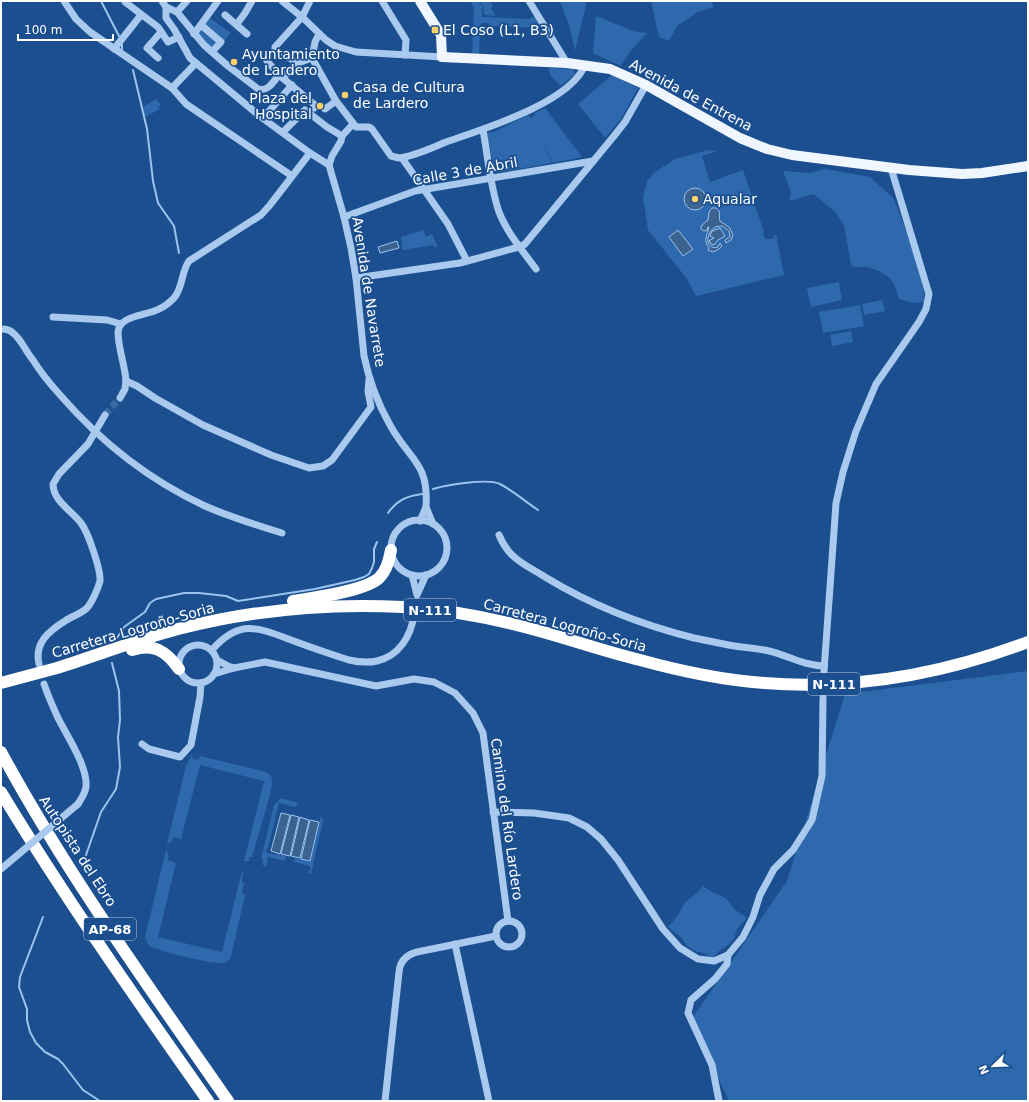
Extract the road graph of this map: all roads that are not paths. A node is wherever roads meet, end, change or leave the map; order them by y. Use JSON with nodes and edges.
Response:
{"nodes":[{"id":1,"x":64,"y":1,"type":"edge"},
{"id":2,"x":187,"y":1,"type":"edge"},
{"id":3,"x":218,"y":1,"type":"edge"},
{"id":4,"x":252,"y":1,"type":"edge"},
{"id":5,"x":282,"y":1,"type":"edge"},
{"id":6,"x":310,"y":1,"type":"edge"},
{"id":7,"x":382,"y":1,"type":"edge"},
{"id":8,"x":420,"y":1,"type":"edge"},
{"id":9,"x":529,"y":1,"type":"edge"},
{"id":10,"x":125,"y":2,"type":"dead end"},
{"id":11,"x":164,"y":4,"type":"edge"},
{"id":12,"x":178,"y":12,"type":"junction"},
{"id":13,"x":225,"y":14,"type":"dead end"},
{"id":14,"x":141,"y":15,"type":"junction"},
{"id":15,"x":302,"y":17,"type":"junction"},
{"id":16,"x":166,"y":18,"type":"junction"},
{"id":17,"x":237,"y":24,"type":"junction"},
{"id":18,"x":201,"y":25,"type":"junction"},
{"id":19,"x":156,"y":26,"type":"junction"},
{"id":20,"x":161,"y":32,"type":"junction"},
{"id":21,"x":194,"y":34,"type":"junction"},
{"id":22,"x":247,"y":34,"type":"dead end"},
{"id":23,"x":319,"y":34,"type":"junction"},
{"id":24,"x":179,"y":38,"type":"junction"},
{"id":25,"x":114,"y":49,"type":"junction"},
{"id":26,"x":212,"y":52,"type":"junction"},
{"id":27,"x":405,"y":55,"type":"junction"},
{"id":28,"x":442,"y":57,"type":"junction"},
{"id":29,"x":158,"y":58,"type":"dead end"},
{"id":30,"x":312,"y":58,"type":"junction"},
{"id":31,"x":267,"y":61,"type":"dead end"},
{"id":32,"x":297,"y":62,"type":"junction"},
{"id":33,"x":196,"y":63,"type":"junction"},
{"id":34,"x":567,"y":63,"type":"junction"},
{"id":35,"x":585,"y":65,"type":"junction"},
{"id":36,"x":281,"y":76,"type":"junction"},
{"id":37,"x":292,"y":85,"type":"junction"},
{"id":38,"x":646,"y":85,"type":"junction"},
{"id":39,"x":172,"y":88,"type":"junction"},
{"id":40,"x":336,"y":101,"type":"junction"},
{"id":41,"x":316,"y":106,"type":"junction"},
{"id":42,"x":309,"y":112,"type":"junction"},
{"id":43,"x":263,"y":118,"type":"junction"},
{"id":44,"x":352,"y":122,"type":"junction"},
{"id":45,"x":483,"y":130,"type":"junction"},
{"id":46,"x":283,"y":132,"type":"junction"},
{"id":47,"x":342,"y":136,"type":"junction"},
{"id":48,"x":310,"y":153,"type":"junction"},
{"id":49,"x":402,"y":158,"type":"junction"},
{"id":50,"x":593,"y":162,"type":"junction"},
{"id":51,"x":329,"y":165,"type":"junction"},
{"id":52,"x":1028,"y":166,"type":"edge"},
{"id":53,"x":891,"y":168,"type":"junction"},
{"id":54,"x":292,"y":176,"type":"junction"},
{"id":55,"x":491,"y":179,"type":"junction"},
{"id":56,"x":425,"y":190,"type":"junction"},
{"id":57,"x":344,"y":217,"type":"junction"},
{"id":58,"x":519,"y":247,"type":"junction"},
{"id":59,"x":467,"y":261,"type":"junction"},
{"id":60,"x":536,"y":269,"type":"dead end"},
{"id":61,"x":356,"y":278,"type":"junction"},
{"id":62,"x":53,"y":317,"type":"dead end"},
{"id":63,"x":121,"y":324,"type":"junction"},
{"id":64,"x":2,"y":329,"type":"dead end"},
{"id":65,"x":369,"y":377,"type":"junction"},
{"id":66,"x":126,"y":381,"type":"junction"},
{"id":67,"x":120,"y":398,"type":"tunnel mouth"},
{"id":68,"x":106,"y":415,"type":"tunnel mouth"},
{"id":69,"x":95,"y":432,"type":"junction"},
{"id":70,"x":426,"y":507,"type":"junction"},
{"id":71,"x":420,"y":521,"type":"junction"},
{"id":72,"x":433,"y":524,"type":"junction"},
{"id":73,"x":282,"y":533,"type":"dead end"},
{"id":74,"x":499,"y":535,"type":"dead end"},
{"id":75,"x":392,"y":550,"type":"junction"},
{"id":76,"x":412,"y":575,"type":"junction"},
{"id":77,"x":426,"y":575,"type":"junction"},
{"id":78,"x":414,"y":615,"type":"dead end"},
{"id":79,"x":179,"y":629,"type":"junction"},
{"id":80,"x":1028,"y":642,"type":"edge"},
{"id":81,"x":212,"y":650,"type":"junction"},
{"id":82,"x":216,"y":660,"type":"junction"},
{"id":83,"x":39,"y":664,"type":"dead end"},
{"id":84,"x":56,"y":668,"type":"junction"},
{"id":85,"x":179,"y":668,"type":"junction"},
{"id":86,"x":234,"y":668,"type":"junction"},
{"id":87,"x":214,"y":674,"type":"junction"},
{"id":88,"x":1,"y":683,"type":"edge"},
{"id":89,"x":201,"y":683,"type":"junction"},
{"id":90,"x":44,"y":684,"type":"dead end"},
{"id":91,"x":823,"y":698,"type":"tunnel mouth"},
{"id":92,"x":142,"y":744,"type":"dead end"},
{"id":93,"x":1,"y":752,"type":"edge"},
{"id":94,"x":1,"y":792,"type":"edge"},
{"id":95,"x":493,"y":812,"type":"junction"},
{"id":96,"x":1,"y":869,"type":"edge"},
{"id":97,"x":508,"y":921,"type":"junction"},
{"id":98,"x":496,"y":936,"type":"junction"},
{"id":99,"x":455,"y":944,"type":"junction"},
{"id":100,"x":728,"y":955,"type":"junction"},
{"id":101,"x":208,"y":1101,"type":"edge"},
{"id":102,"x":228,"y":1101,"type":"edge"},
{"id":103,"x":385,"y":1101,"type":"edge"},
{"id":104,"x":489,"y":1101,"type":"edge"},
{"id":105,"x":718,"y":1101,"type":"edge"}],
"edges":[{"from":1,"to":25,"type":"street"},
{"from":2,"to":12,"type":"street"},
{"from":3,"to":18,"type":"street"},
{"from":4,"to":17,"type":"street"},
{"from":5,"to":15,"type":"street","name":"Avenida de Entrena"},
{"from":6,"to":15,"type":"street"},
{"from":7,"to":27,"type":"street"},
{"from":8,"to":28,"type":"main road"},
{"from":9,"to":34,"type":"street"},
{"from":10,"to":14,"type":"street"},
{"from":11,"to":12,"type":"street"},
{"from":11,"to":16,"type":"street"},
{"from":12,"to":21,"type":"street"},
{"from":13,"to":17,"type":"street"},
{"from":14,"to":19,"type":"street"},
{"from":14,"to":25,"type":"street"},
{"from":15,"to":23,"type":"street","name":"Avenida de Entrena"},
{"from":15,"to":32,"type":"street"},
{"from":16,"to":19,"type":"street"},
{"from":16,"to":24,"type":"street"},
{"from":17,"to":22,"type":"street"},
{"from":18,"to":21,"type":"street"},
{"from":18,"to":26,"type":"street"},
{"from":19,"to":20,"type":"street"},
{"from":20,"to":24,"type":"street"},
{"from":20,"to":29,"type":"street"},
{"from":21,"to":26,"type":"street"},
{"from":23,"to":27,"type":"street","name":"Avenida de Entrena"},
{"from":23,"to":30,"type":"street"},
{"from":24,"to":33,"type":"street"},
{"from":25,"to":39,"type":"street"},
{"from":26,"to":36,"type":"street"},
{"from":27,"to":28,"type":"street","name":"Avenida de Entrena"},
{"from":28,"to":34,"type":"main road","name":"Avenida de Entrena"},
{"from":30,"to":32,"type":"street"},
{"from":30,"to":40,"type":"street"},
{"from":31,"to":36,"type":"street"},
{"from":32,"to":36,"type":"street"},
{"from":33,"to":39,"type":"street"},
{"from":33,"to":43,"type":"street"},
{"from":34,"to":35,"type":"main road","name":"Avenida de Entrena"},
{"from":35,"to":38,"type":"main road","name":"Avenida de Entrena"},
{"from":35,"to":45,"type":"street"},
{"from":36,"to":37,"type":"street"},
{"from":37,"to":41,"type":"street"},
{"from":37,"to":43,"type":"street"},
{"from":38,"to":50,"type":"street"},
{"from":38,"to":53,"type":"main road","name":"Avenida de Entrena"},
{"from":39,"to":54,"type":"street"},
{"from":40,"to":41,"type":"street"},
{"from":40,"to":44,"type":"street"},
{"from":41,"to":42,"type":"street"},
{"from":42,"to":46,"type":"street"},
{"from":42,"to":47,"type":"street"},
{"from":43,"to":46,"type":"street"},
{"from":44,"to":47,"type":"street"},
{"from":44,"to":49,"type":"street"},
{"from":45,"to":49,"type":"street"},
{"from":45,"to":55,"type":"street"},
{"from":46,"to":48,"type":"street"},
{"from":47,"to":51,"type":"street"},
{"from":48,"to":51,"type":"street"},
{"from":48,"to":54,"type":"street"},
{"from":49,"to":56,"type":"street"},
{"from":50,"to":55,"type":"street","name":"Calle 3 de Abril"},
{"from":50,"to":58,"type":"street"},
{"from":51,"to":57,"type":"street","name":"Avenida de Navarrete"},
{"from":52,"to":53,"type":"main road","name":"Avenida de Entrena"},
{"from":53,"to":74,"type":"street"},
{"from":54,"to":63,"type":"street"},
{"from":55,"to":56,"type":"street","name":"Calle 3 de Abril"},
{"from":55,"to":58,"type":"street"},
{"from":56,"to":57,"type":"street","name":"Calle 3 de Abril"},
{"from":56,"to":59,"type":"street"},
{"from":57,"to":61,"type":"street","name":"Avenida de Navarrete"},
{"from":58,"to":59,"type":"street"},
{"from":58,"to":60,"type":"street"},
{"from":59,"to":61,"type":"street"},
{"from":61,"to":65,"type":"street","name":"Avenida de Navarrete"},
{"from":62,"to":63,"type":"street"},
{"from":63,"to":66,"type":"street"},
{"from":64,"to":69,"type":"street"},
{"from":65,"to":66,"type":"street"},
{"from":65,"to":70,"type":"street","name":"Avenida de Navarrete"},
{"from":66,"to":67,"type":"street"},
{"from":68,"to":69,"type":"street"},
{"from":69,"to":73,"type":"street"},
{"from":69,"to":83,"type":"street"},
{"from":70,"to":71,"type":"street"},
{"from":70,"to":72,"type":"street"},
{"from":71,"to":72,"type":"street"},
{"from":71,"to":75,"type":"street"},
{"from":72,"to":77,"type":"street"},
{"from":75,"to":76,"type":"street"},
{"from":75,"to":79,"type":"highway"},
{"from":76,"to":77,"type":"street"},
{"from":76,"to":77,"type":"street"},
{"from":78,"to":81,"type":"street"},
{"from":79,"to":80,"type":"highway","name":"Carretera Logroño-Soria","number":"N-111"},
{"from":79,"to":84,"type":"highway","name":"Carretera Logroño-Soria","number":"N-111"},
{"from":81,"to":82,"type":"street"},
{"from":81,"to":85,"type":"street"},
{"from":82,"to":86,"type":"street"},
{"from":82,"to":87,"type":"street"},
{"from":84,"to":85,"type":"highway"},
{"from":84,"to":88,"type":"highway","name":"Carretera Logroño-Soria","number":"N-111"},
{"from":85,"to":89,"type":"street"},
{"from":86,"to":87,"type":"street","name":"Camino del Río Lardero"},
{"from":86,"to":95,"type":"street","name":"Camino del Río Lardero"},
{"from":87,"to":89,"type":"street"},
{"from":89,"to":92,"type":"street"},
{"from":90,"to":96,"type":"street","bridge":true},
{"from":91,"to":100,"type":"street"},
{"from":93,"to":102,"type":"highway","name":"Autopista del Ebro","number":"AP-68"},
{"from":94,"to":101,"type":"highway","number":"AP-68"},
{"from":95,"to":97,"type":"street","name":"Camino del Río Lardero"},
{"from":95,"to":100,"type":"street"},
{"from":97,"to":98,"type":"street"},
{"from":97,"to":98,"type":"street"},
{"from":98,"to":99,"type":"street"},
{"from":99,"to":103,"type":"street"},
{"from":99,"to":104,"type":"street"},
{"from":100,"to":105,"type":"street"}]}
